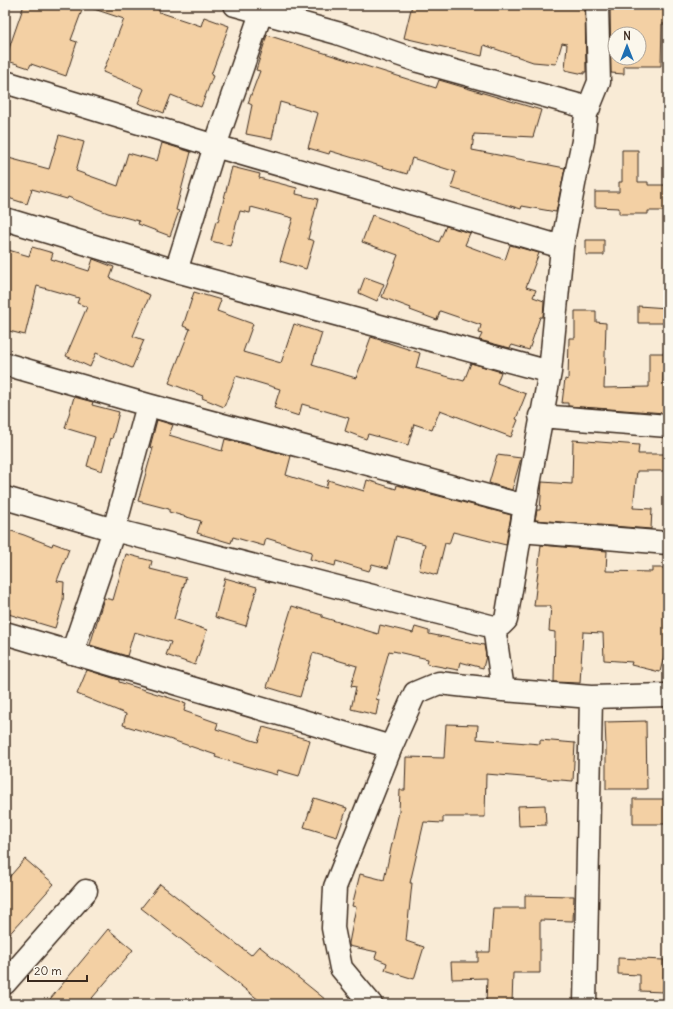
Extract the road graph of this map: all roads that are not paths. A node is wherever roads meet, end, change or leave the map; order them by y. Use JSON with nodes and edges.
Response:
{"nodes":[{"id":1,"x":235,"y":5,"type":"edge"},
{"id":2,"x":597,"y":5,"type":"edge"},
{"id":3,"x":261,"y":13,"type":"junction"},
{"id":4,"x":5,"y":82,"type":"edge"},
{"id":5,"x":590,"y":108,"type":"junction"},
{"id":6,"x":215,"y":146,"type":"junction"},
{"id":7,"x":5,"y":219,"type":"edge"},
{"id":8,"x":562,"y":247,"type":"junction"},
{"id":9,"x":176,"y":271,"type":"junction"},
{"id":10,"x":5,"y":364,"type":"edge"},
{"id":11,"x":550,"y":372,"type":"junction"},
{"id":12,"x":148,"y":405,"type":"junction"},
{"id":13,"x":540,"y":416,"type":"junction"},
{"id":14,"x":668,"y":426,"type":"edge"},
{"id":15,"x":5,"y":498,"type":"edge"},
{"id":16,"x":525,"y":506,"type":"junction"},
{"id":17,"x":114,"y":530,"type":"junction"},
{"id":18,"x":520,"y":531,"type":"junction"},
{"id":19,"x":668,"y":543,"type":"edge"},
{"id":20,"x":494,"y":627,"type":"junction"},
{"id":21,"x":5,"y":633,"type":"edge"},
{"id":22,"x":72,"y":654,"type":"junction"},
{"id":23,"x":503,"y":690,"type":"junction"},
{"id":24,"x":668,"y":695,"type":"edge"},
{"id":25,"x":591,"y":697,"type":"junction"},
{"id":26,"x":392,"y":747,"type":"junction"},
{"id":27,"x":86,"y":891,"type":"dead end"},
{"id":28,"x":5,"y":983,"type":"edge"},
{"id":29,"x":370,"y":1004,"type":"edge"},
{"id":30,"x":585,"y":1004,"type":"edge"}],
"edges":[{"from":1,"to":3,"type":"street"},
{"from":2,"to":5,"type":"street"},
{"from":3,"to":5,"type":"street"},
{"from":3,"to":6,"type":"street"},
{"from":4,"to":6,"type":"street"},
{"from":5,"to":8,"type":"street"},
{"from":6,"to":8,"type":"street"},
{"from":6,"to":9,"type":"street"},
{"from":7,"to":9,"type":"street"},
{"from":8,"to":11,"type":"street"},
{"from":9,"to":11,"type":"street"},
{"from":10,"to":12,"type":"street"},
{"from":11,"to":13,"type":"street"},
{"from":12,"to":16,"type":"street"},
{"from":12,"to":17,"type":"street"},
{"from":13,"to":14,"type":"street"},
{"from":13,"to":16,"type":"street"},
{"from":15,"to":17,"type":"street"},
{"from":16,"to":18,"type":"street"},
{"from":17,"to":20,"type":"street"},
{"from":17,"to":22,"type":"street"},
{"from":18,"to":19,"type":"street"},
{"from":18,"to":20,"type":"street"},
{"from":20,"to":23,"type":"street"},
{"from":21,"to":22,"type":"street"},
{"from":22,"to":26,"type":"street"},
{"from":23,"to":25,"type":"street"},
{"from":23,"to":26,"type":"street"},
{"from":24,"to":25,"type":"street"},
{"from":25,"to":30,"type":"street"},
{"from":26,"to":29,"type":"street"},
{"from":27,"to":28,"type":"street"}]}
